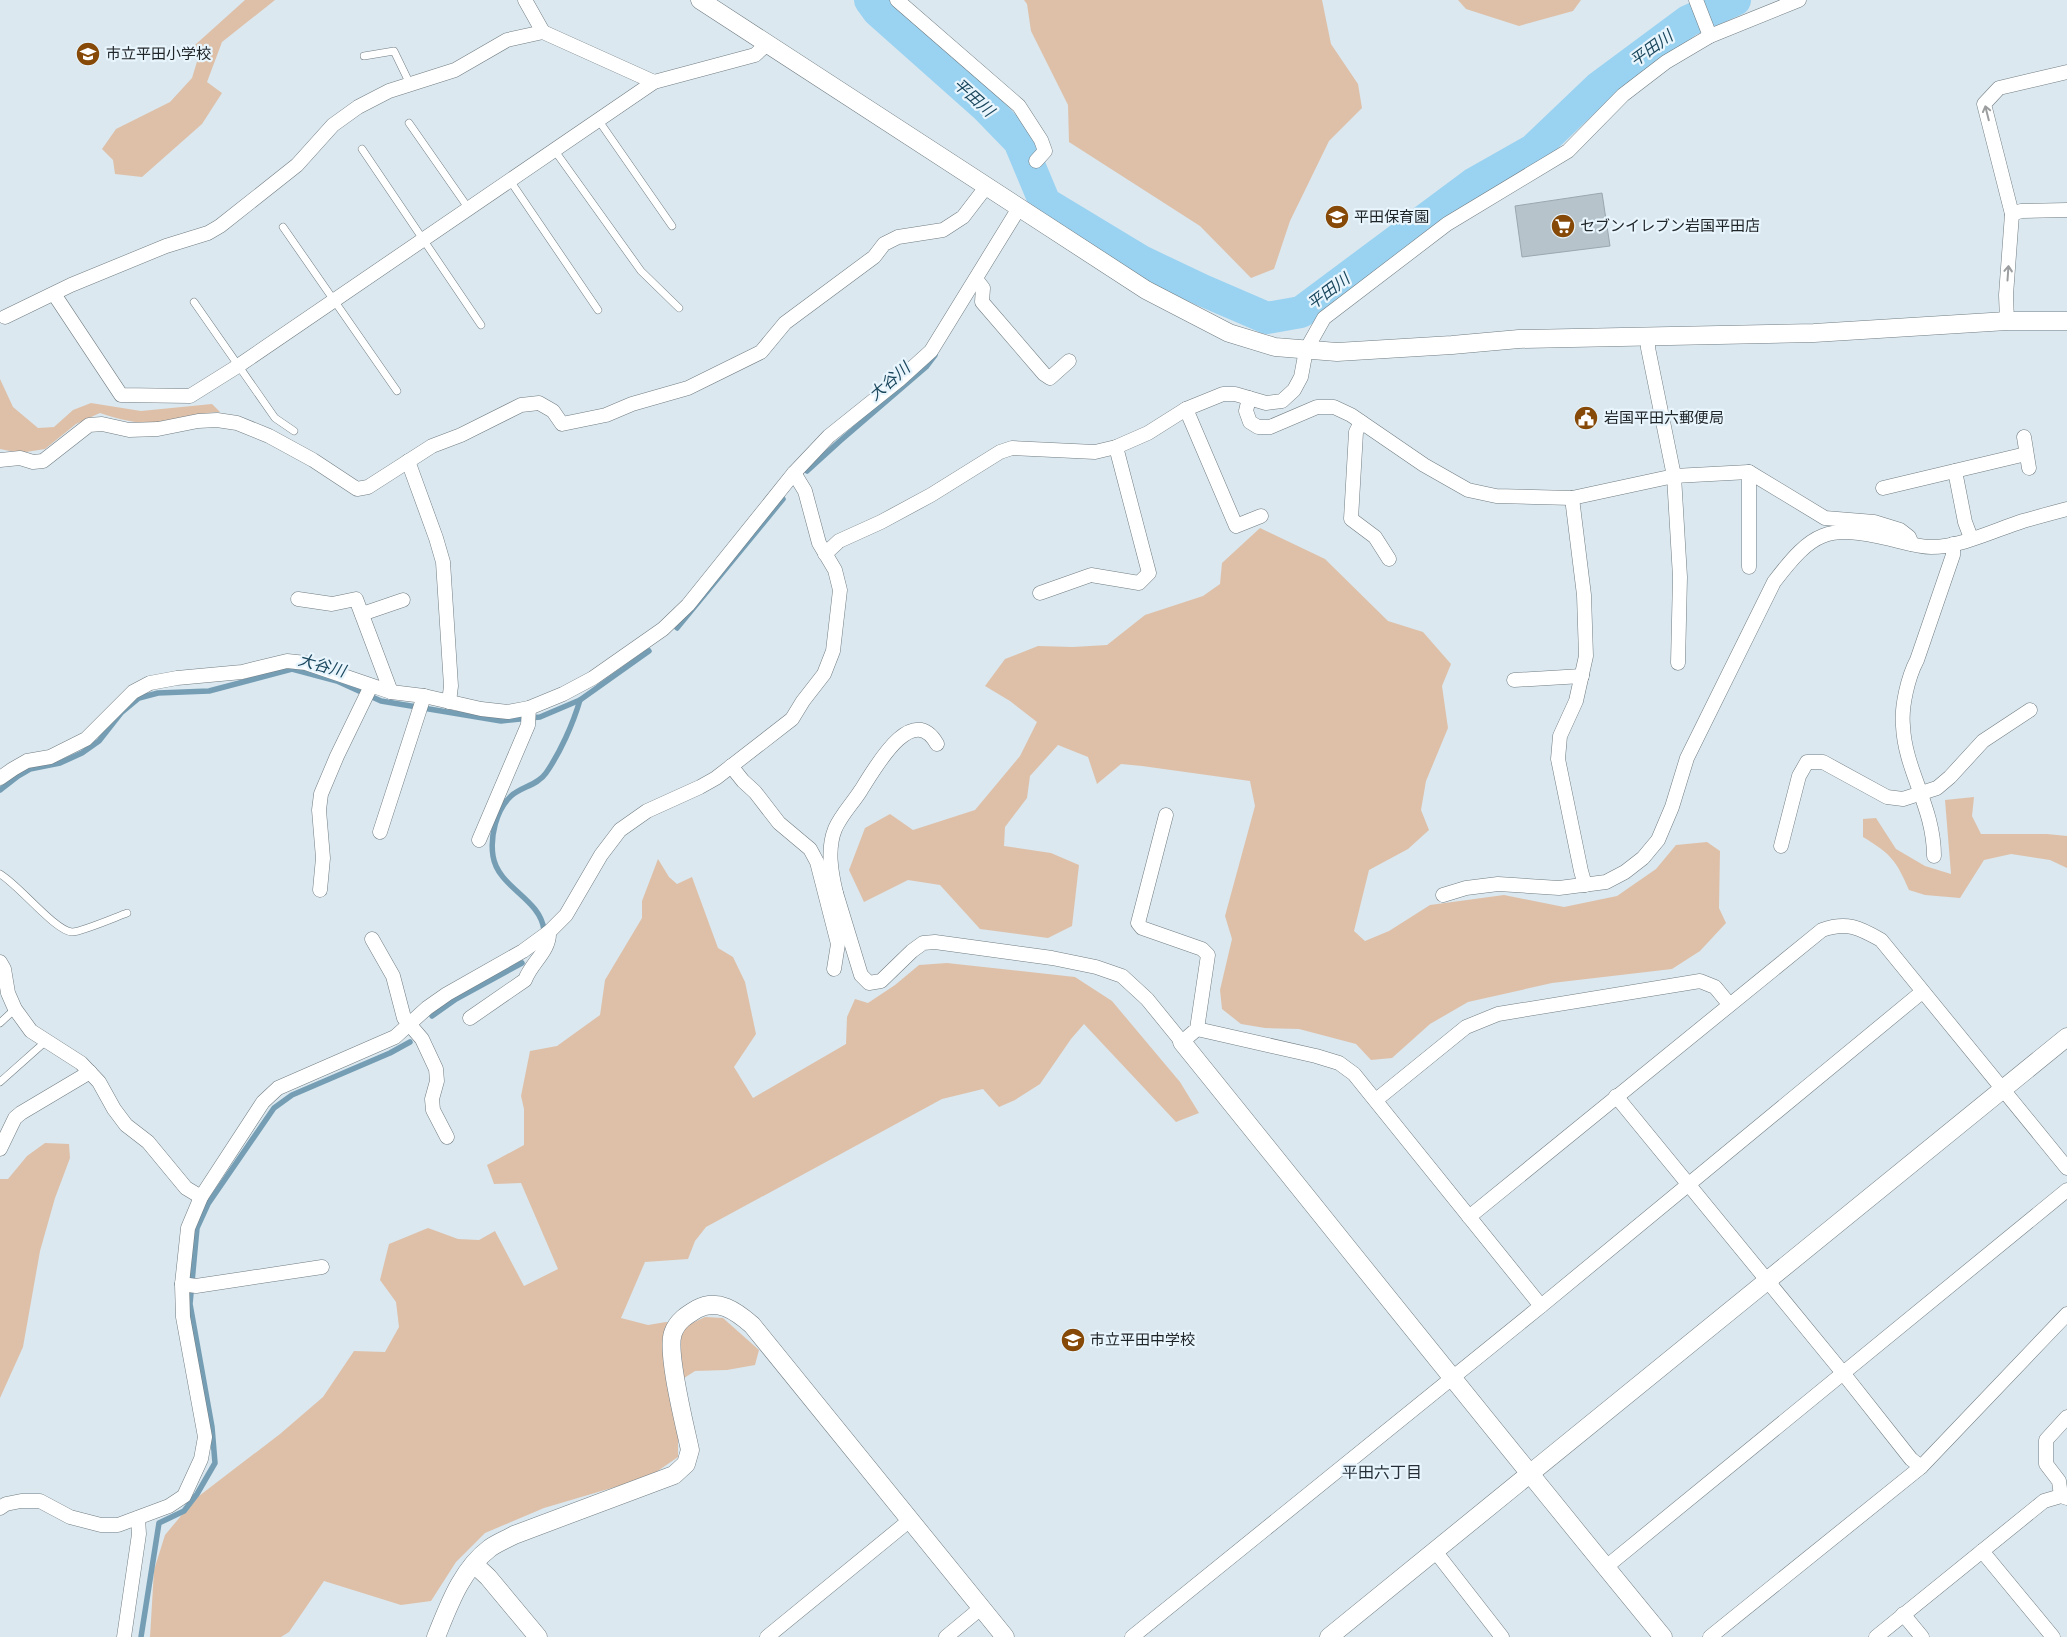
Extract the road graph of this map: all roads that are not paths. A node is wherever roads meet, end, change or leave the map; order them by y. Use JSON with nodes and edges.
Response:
{"nodes":[{"id":1,"x":525,"y":0,"type":"edge"},
{"id":2,"x":700,"y":0,"type":"edge"},
{"id":3,"x":898,"y":0,"type":"edge"},
{"id":4,"x":1799,"y":0,"type":"edge"},
{"id":5,"x":1696,"y":2,"type":"edge"},
{"id":6,"x":1707,"y":30,"type":"junction"},
{"id":7,"x":543,"y":32,"type":"junction"},
{"id":8,"x":767,"y":44,"type":"junction"},
{"id":9,"x":364,"y":56,"type":"dead end"},
{"id":10,"x":2067,"y":72,"type":"edge"},
{"id":11,"x":654,"y":82,"type":"junction"},
{"id":12,"x":410,"y":84,"type":"junction"},
{"id":13,"x":599,"y":121,"type":"junction"},
{"id":14,"x":409,"y":123,"type":"dead end"},
{"id":15,"x":362,"y":149,"type":"dead end"},
{"id":16,"x":555,"y":151,"type":"junction"},
{"id":17,"x":1036,"y":161,"type":"dead end"},
{"id":18,"x":511,"y":182,"type":"junction"},
{"id":19,"x":986,"y":187,"type":"junction"},
{"id":20,"x":1019,"y":208,"type":"junction"},
{"id":21,"x":470,"y":209,"type":"junction"},
{"id":22,"x":2067,"y":210,"type":"edge"},
{"id":23,"x":2012,"y":214,"type":"junction"},
{"id":24,"x":672,"y":226,"type":"dead end"},
{"id":25,"x":283,"y":227,"type":"dead end"},
{"id":26,"x":424,"y":240,"type":"junction"},
{"id":27,"x":976,"y":279,"type":"junction"},
{"id":28,"x":54,"y":294,"type":"junction"},
{"id":29,"x":335,"y":300,"type":"junction"},
{"id":30,"x":194,"y":302,"type":"dead end"},
{"id":31,"x":679,"y":308,"type":"dead end"},
{"id":32,"x":598,"y":310,"type":"dead end"},
{"id":33,"x":5,"y":317,"type":"dead end"},
{"id":34,"x":2007,"y":321,"type":"junction"},
{"id":35,"x":2067,"y":321,"type":"edge"},
{"id":36,"x":481,"y":325,"type":"dead end"},
{"id":37,"x":1648,"y":338,"type":"junction"},
{"id":38,"x":1306,"y":350,"type":"junction"},
{"id":39,"x":1069,"y":362,"type":"dead end"},
{"id":40,"x":238,"y":366,"type":"junction"},
{"id":41,"x":397,"y":391,"type":"dead end"},
{"id":42,"x":1249,"y":398,"type":"junction"},
{"id":43,"x":1186,"y":409,"type":"junction"},
{"id":44,"x":1361,"y":422,"type":"junction"},
{"id":45,"x":294,"y":431,"type":"dead end"},
{"id":46,"x":2024,"y":437,"type":"dead end"},
{"id":47,"x":1116,"y":447,"type":"junction"},
{"id":48,"x":2026,"y":454,"type":"junction"},
{"id":49,"x":0,"y":460,"type":"edge"},
{"id":50,"x":408,"y":462,"type":"junction"},
{"id":51,"x":2029,"y":468,"type":"dead end"},
{"id":52,"x":1955,"y":471,"type":"junction"},
{"id":53,"x":1749,"y":472,"type":"junction"},
{"id":54,"x":794,"y":473,"type":"junction"},
{"id":55,"x":1674,"y":476,"type":"junction"},
{"id":56,"x":1883,"y":488,"type":"dead end"},
{"id":57,"x":1572,"y":498,"type":"junction"},
{"id":58,"x":2067,"y":509,"type":"edge"},
{"id":59,"x":1261,"y":516,"type":"dead end"},
{"id":60,"x":1971,"y":538,"type":"junction"},
{"id":61,"x":1912,"y":544,"type":"junction"},
{"id":62,"x":1953,"y":544,"type":"junction"},
{"id":63,"x":825,"y":554,"type":"junction"},
{"id":64,"x":1389,"y":559,"type":"dead end"},
{"id":65,"x":1749,"y":567,"type":"dead end"},
{"id":66,"x":1040,"y":593,"type":"dead end"},
{"id":67,"x":298,"y":599,"type":"dead end"},
{"id":68,"x":403,"y":600,"type":"dead end"},
{"id":69,"x":362,"y":614,"type":"junction"},
{"id":70,"x":1678,"y":662,"type":"dead end"},
{"id":71,"x":1582,"y":676,"type":"junction"},
{"id":72,"x":1514,"y":680,"type":"dead end"},
{"id":73,"x":391,"y":692,"type":"junction"},
{"id":74,"x":367,"y":693,"type":"junction"},
{"id":75,"x":449,"y":702,"type":"junction"},
{"id":76,"x":422,"y":704,"type":"junction"},
{"id":77,"x":2030,"y":710,"type":"dead end"},
{"id":78,"x":529,"y":715,"type":"junction"},
{"id":79,"x":937,"y":744,"type":"dead end"},
{"id":80,"x":731,"y":766,"type":"junction"},
{"id":81,"x":0,"y":778,"type":"edge"},
{"id":82,"x":1922,"y":794,"type":"junction"},
{"id":83,"x":1166,"y":815,"type":"dead end"},
{"id":84,"x":380,"y":832,"type":"dead end"},
{"id":85,"x":479,"y":840,"type":"dead end"},
{"id":86,"x":1781,"y":846,"type":"dead end"},
{"id":87,"x":1934,"y":856,"type":"dead end"},
{"id":88,"x":0,"y":874,"type":"edge"},
{"id":89,"x":1585,"y":885,"type":"junction"},
{"id":90,"x":320,"y":890,"type":"dead end"},
{"id":91,"x":832,"y":895,"type":"junction"},
{"id":92,"x":1443,"y":896,"type":"dead end"},
{"id":93,"x":127,"y":913,"type":"dead end"},
{"id":94,"x":549,"y":932,"type":"junction"},
{"id":95,"x":372,"y":939,"type":"dead end"},
{"id":96,"x":1,"y":967,"type":"edge"},
{"id":97,"x":834,"y":969,"type":"dead end"},
{"id":98,"x":1922,"y":992,"type":"junction"},
{"id":99,"x":1729,"y":1004,"type":"junction"},
{"id":100,"x":15,"y":1009,"type":"junction"},
{"id":101,"x":470,"y":1018,"type":"dead end"},
{"id":102,"x":0,"y":1023,"type":"edge"},
{"id":103,"x":409,"y":1026,"type":"junction"},
{"id":104,"x":1197,"y":1029,"type":"junction"},
{"id":105,"x":2067,"y":1037,"type":"edge"},
{"id":106,"x":45,"y":1042,"type":"junction"},
{"id":107,"x":1182,"y":1042,"type":"junction"},
{"id":108,"x":90,"y":1072,"type":"junction"},
{"id":109,"x":0,"y":1082,"type":"edge"},
{"id":110,"x":2002,"y":1089,"type":"junction"},
{"id":111,"x":1616,"y":1096,"type":"junction"},
{"id":112,"x":1376,"y":1100,"type":"junction"},
{"id":113,"x":447,"y":1137,"type":"dead end"},
{"id":114,"x":0,"y":1149,"type":"edge"},
{"id":115,"x":2067,"y":1168,"type":"edge"},
{"id":116,"x":1688,"y":1185,"type":"junction"},
{"id":117,"x":2067,"y":1190,"type":"edge"},
{"id":118,"x":201,"y":1197,"type":"junction"},
{"id":119,"x":1469,"y":1217,"type":"junction"},
{"id":120,"x":322,"y":1267,"type":"dead end"},
{"id":121,"x":1767,"y":1282,"type":"junction"},
{"id":122,"x":182,"y":1284,"type":"junction"},
{"id":123,"x":1541,"y":1306,"type":"junction"},
{"id":124,"x":2067,"y":1314,"type":"edge"},
{"id":125,"x":1843,"y":1373,"type":"junction"},
{"id":126,"x":1453,"y":1376,"type":"junction"},
{"id":127,"x":2067,"y":1417,"type":"edge"},
{"id":128,"x":1921,"y":1467,"type":"junction"},
{"id":129,"x":1529,"y":1474,"type":"junction"},
{"id":130,"x":2064,"y":1497,"type":"edge"},
{"id":131,"x":0,"y":1508,"type":"edge"},
{"id":132,"x":138,"y":1518,"type":"junction"},
{"id":133,"x":910,"y":1520,"type":"junction"},
{"id":134,"x":1435,"y":1551,"type":"junction"},
{"id":135,"x":1982,"y":1551,"type":"junction"},
{"id":136,"x":474,"y":1564,"type":"junction"},
{"id":137,"x":1606,"y":1567,"type":"junction"},
{"id":138,"x":981,"y":1608,"type":"junction"},
{"id":139,"x":1903,"y":1614,"type":"junction"},
{"id":140,"x":124,"y":1637,"type":"edge"},
{"id":141,"x":436,"y":1637,"type":"edge"},
{"id":142,"x":538,"y":1637,"type":"edge"},
{"id":143,"x":767,"y":1637,"type":"edge"},
{"id":144,"x":946,"y":1637,"type":"edge"},
{"id":145,"x":1005,"y":1637,"type":"edge"},
{"id":146,"x":1132,"y":1637,"type":"edge"},
{"id":147,"x":1329,"y":1637,"type":"edge"},
{"id":148,"x":1502,"y":1637,"type":"edge"},
{"id":149,"x":1663,"y":1637,"type":"edge"},
{"id":150,"x":1710,"y":1637,"type":"edge"},
{"id":151,"x":1876,"y":1637,"type":"edge"},
{"id":152,"x":1922,"y":1637,"type":"edge"},
{"id":153,"x":2053,"y":1637,"type":"edge"}],
"edges":[{"from":1,"to":7,"type":"street"},
{"from":2,"to":8,"type":"street"},
{"from":3,"to":17,"type":"street"},
{"from":4,"to":6,"type":"street"},
{"from":5,"to":6,"type":"street"},
{"from":6,"to":38,"type":"street"},
{"from":7,"to":11,"type":"street"},
{"from":7,"to":12,"type":"street"},
{"from":8,"to":11,"type":"street"},
{"from":8,"to":19,"type":"street"},
{"from":9,"to":12,"type":"lane"},
{"from":23,"to":10,"type":"street","one_way":true},
{"from":11,"to":13,"type":"street"},
{"from":12,"to":28,"type":"street"},
{"from":13,"to":16,"type":"street"},
{"from":13,"to":24,"type":"lane"},
{"from":14,"to":21,"type":"lane"},
{"from":15,"to":26,"type":"lane"},
{"from":16,"to":18,"type":"street"},
{"from":16,"to":31,"type":"lane"},
{"from":18,"to":21,"type":"street"},
{"from":18,"to":32,"type":"lane"},
{"from":19,"to":20,"type":"street"},
{"from":19,"to":50,"type":"street"},
{"from":20,"to":27,"type":"street"},
{"from":20,"to":38,"type":"street"},
{"from":21,"to":26,"type":"street"},
{"from":22,"to":23,"type":"street"},
{"from":34,"to":23,"type":"street","one_way":true},
{"from":25,"to":29,"type":"lane"},
{"from":26,"to":29,"type":"street"},
{"from":26,"to":36,"type":"lane"},
{"from":27,"to":39,"type":"street"},
{"from":27,"to":54,"type":"street"},
{"from":28,"to":33,"type":"street"},
{"from":28,"to":40,"type":"street"},
{"from":29,"to":40,"type":"street"},
{"from":29,"to":41,"type":"lane"},
{"from":30,"to":40,"type":"lane"},
{"from":34,"to":35,"type":"street"},
{"from":34,"to":37,"type":"street"},
{"from":37,"to":38,"type":"street"},
{"from":37,"to":55,"type":"street"},
{"from":38,"to":42,"type":"street"},
{"from":40,"to":45,"type":"lane"},
{"from":42,"to":43,"type":"street"},
{"from":42,"to":44,"type":"street"},
{"from":43,"to":47,"type":"street"},
{"from":43,"to":59,"type":"street"},
{"from":44,"to":57,"type":"street"},
{"from":44,"to":64,"type":"street"},
{"from":46,"to":48,"type":"street"},
{"from":47,"to":63,"type":"street"},
{"from":47,"to":66,"type":"street"},
{"from":48,"to":51,"type":"street"},
{"from":48,"to":52,"type":"street"},
{"from":49,"to":50,"type":"street"},
{"from":50,"to":75,"type":"street"},
{"from":52,"to":56,"type":"street"},
{"from":52,"to":60,"type":"street"},
{"from":53,"to":55,"type":"street"},
{"from":53,"to":61,"type":"street"},
{"from":53,"to":65,"type":"street"},
{"from":54,"to":63,"type":"street"},
{"from":54,"to":78,"type":"street"},
{"from":55,"to":57,"type":"street"},
{"from":55,"to":70,"type":"street"},
{"from":57,"to":71,"type":"street"},
{"from":58,"to":60,"type":"street"},
{"from":60,"to":62,"type":"street"},
{"from":61,"to":62,"type":"street"},
{"from":61,"to":89,"type":"street"},
{"from":62,"to":82,"type":"street"},
{"from":63,"to":80,"type":"street"},
{"from":67,"to":69,"type":"street"},
{"from":68,"to":69,"type":"street"},
{"from":69,"to":73,"type":"street"},
{"from":71,"to":72,"type":"street"},
{"from":71,"to":89,"type":"street"},
{"from":73,"to":74,"type":"street"},
{"from":73,"to":76,"type":"street"},
{"from":74,"to":81,"type":"street"},
{"from":74,"to":90,"type":"street"},
{"from":75,"to":76,"type":"street"},
{"from":75,"to":78,"type":"street"},
{"from":76,"to":84,"type":"street"},
{"from":77,"to":82,"type":"street"},
{"from":78,"to":85,"type":"street"},
{"from":79,"to":91,"type":"street"},
{"from":80,"to":91,"type":"street"},
{"from":80,"to":94,"type":"street"},
{"from":82,"to":86,"type":"street"},
{"from":82,"to":87,"type":"street"},
{"from":83,"to":104,"type":"street"},
{"from":88,"to":93,"type":"lane"},
{"from":89,"to":92,"type":"street"},
{"from":91,"to":97,"type":"street"},
{"from":91,"to":107,"type":"street"},
{"from":94,"to":101,"type":"street"},
{"from":94,"to":103,"type":"street"},
{"from":95,"to":103,"type":"street"},
{"from":96,"to":100,"type":"street"},
{"from":98,"to":99,"type":"street"},
{"from":98,"to":110,"type":"street"},
{"from":98,"to":116,"type":"street"},
{"from":99,"to":111,"type":"street"},
{"from":99,"to":112,"type":"street"},
{"from":100,"to":102,"type":"lane"},
{"from":100,"to":106,"type":"street"},
{"from":103,"to":113,"type":"street"},
{"from":103,"to":118,"type":"street"},
{"from":104,"to":107,"type":"street"},
{"from":104,"to":112,"type":"street"},
{"from":105,"to":110,"type":"street"},
{"from":106,"to":108,"type":"street"},
{"from":106,"to":109,"type":"lane"},
{"from":107,"to":126,"type":"street"},
{"from":108,"to":114,"type":"street"},
{"from":108,"to":118,"type":"street"},
{"from":110,"to":115,"type":"street"},
{"from":110,"to":121,"type":"street"},
{"from":111,"to":116,"type":"street"},
{"from":111,"to":119,"type":"street"},
{"from":112,"to":119,"type":"street"},
{"from":116,"to":121,"type":"street"},
{"from":116,"to":123,"type":"street"},
{"from":117,"to":125,"type":"street"},
{"from":118,"to":122,"type":"street"},
{"from":119,"to":123,"type":"street"},
{"from":120,"to":122,"type":"street"},
{"from":121,"to":125,"type":"street"},
{"from":121,"to":129,"type":"street"},
{"from":122,"to":132,"type":"street"},
{"from":123,"to":126,"type":"street"},
{"from":124,"to":128,"type":"street"},
{"from":125,"to":128,"type":"street"},
{"from":125,"to":137,"type":"street"},
{"from":126,"to":129,"type":"street"},
{"from":126,"to":146,"type":"street"},
{"from":127,"to":130,"type":"street"},
{"from":128,"to":150,"type":"street"},
{"from":129,"to":134,"type":"street"},
{"from":129,"to":137,"type":"street"},
{"from":130,"to":135,"type":"street"},
{"from":131,"to":132,"type":"street"},
{"from":132,"to":140,"type":"street"},
{"from":133,"to":136,"type":"street"},
{"from":133,"to":138,"type":"street"},
{"from":133,"to":143,"type":"street"},
{"from":134,"to":147,"type":"street"},
{"from":134,"to":148,"type":"street"},
{"from":135,"to":139,"type":"street"},
{"from":135,"to":153,"type":"street"},
{"from":136,"to":141,"type":"street"},
{"from":136,"to":142,"type":"street"},
{"from":137,"to":149,"type":"street"},
{"from":138,"to":144,"type":"street"},
{"from":138,"to":145,"type":"street"},
{"from":139,"to":151,"type":"street"},
{"from":139,"to":152,"type":"street"}]}
